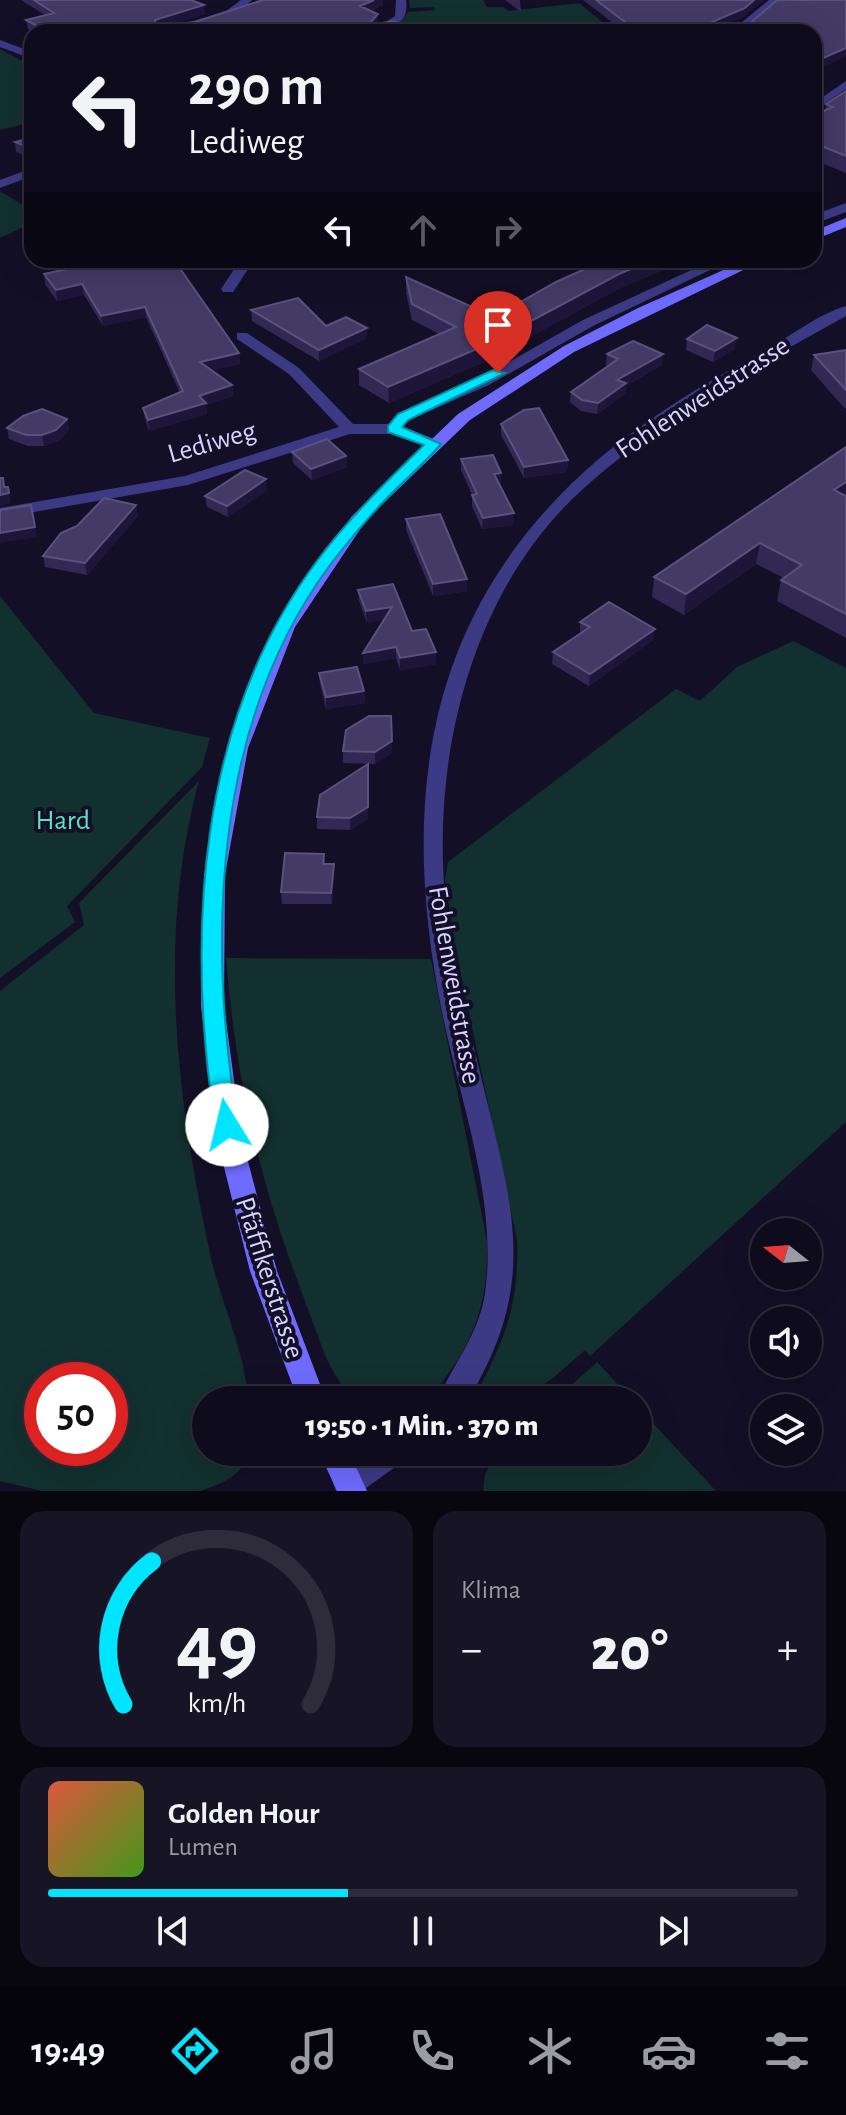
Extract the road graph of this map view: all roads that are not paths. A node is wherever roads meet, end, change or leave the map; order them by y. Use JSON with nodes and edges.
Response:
{"nodes":[{"id":1,"x":247,"y":0,"type":"edge"},
{"id":2,"x":401,"y":0,"type":"edge"},
{"id":3,"x":775,"y":0,"type":"edge"},
{"id":4,"x":191,"y":24,"type":"edge"},
{"id":5,"x":389,"y":24,"type":"edge"},
{"id":6,"x":745,"y":24,"type":"edge"},
{"id":7,"x":0,"y":43,"type":"edge"},
{"id":8,"x":24,"y":53,"type":"edge"},
{"id":9,"x":846,"y":84,"type":"edge"},
{"id":10,"x":822,"y":102,"type":"edge"},
{"id":11,"x":24,"y":175,"type":"edge"},
{"id":12,"x":0,"y":184,"type":"edge"},
{"id":13,"x":846,"y":207,"type":"edge"},
{"id":14,"x":822,"y":217,"type":"edge"},
{"id":15,"x":846,"y":222,"type":"edge"},
{"id":16,"x":822,"y":232,"type":"edge"},
{"id":17,"x":242,"y":268,"type":"edge"},
{"id":18,"x":707,"y":268,"type":"edge"},
{"id":19,"x":740,"y":268,"type":"edge"},
{"id":20,"x":228,"y":289,"type":"dead end"},
{"id":21,"x":846,"y":310,"type":"edge"},
{"id":22,"x":242,"y":336,"type":"dead end"},
{"id":23,"x":349,"y":429,"type":"junction"},
{"id":24,"x":393,"y":429,"type":"junction"},
{"id":25,"x":434,"y":444,"type":"junction"},
{"id":26,"x":0,"y":513,"type":"edge"},
{"id":27,"x":306,"y":1386,"type":"edge"},
{"id":28,"x":460,"y":1386,"type":"edge"},
{"id":29,"x":338,"y":1466,"type":"edge"},
{"id":30,"x":373,"y":1466,"type":"edge"},
{"id":31,"x":343,"y":1488,"type":"edge"}],
"edges":[{"from":1,"to":4,"type":"street"},
{"from":2,"to":5,"type":"street"},
{"from":3,"to":6,"type":"street"},
{"from":7,"to":8,"type":"street"},
{"from":9,"to":10,"type":"street"},
{"from":11,"to":12,"type":"street"},
{"from":13,"to":14,"type":"street"},
{"from":15,"to":16,"type":"main road"},
{"from":17,"to":20,"type":"street"},
{"from":18,"to":24,"type":"street"},
{"from":19,"to":25,"type":"main road","name":"Pfäffikerstrasse"},
{"from":21,"to":28,"type":"street","name":"Fohlenweidstrasse"},
{"from":22,"to":23,"type":"street"},
{"from":23,"to":24,"type":"street","name":"Lediweg"},
{"from":23,"to":26,"type":"street","name":"Lediweg"},
{"from":24,"to":25,"type":"street","name":"Lediweg"},
{"from":25,"to":27,"type":"main road","name":"Pfäffikerstrasse"},
{"from":29,"to":31,"type":"main road"},
{"from":30,"to":31,"type":"street"}]}
